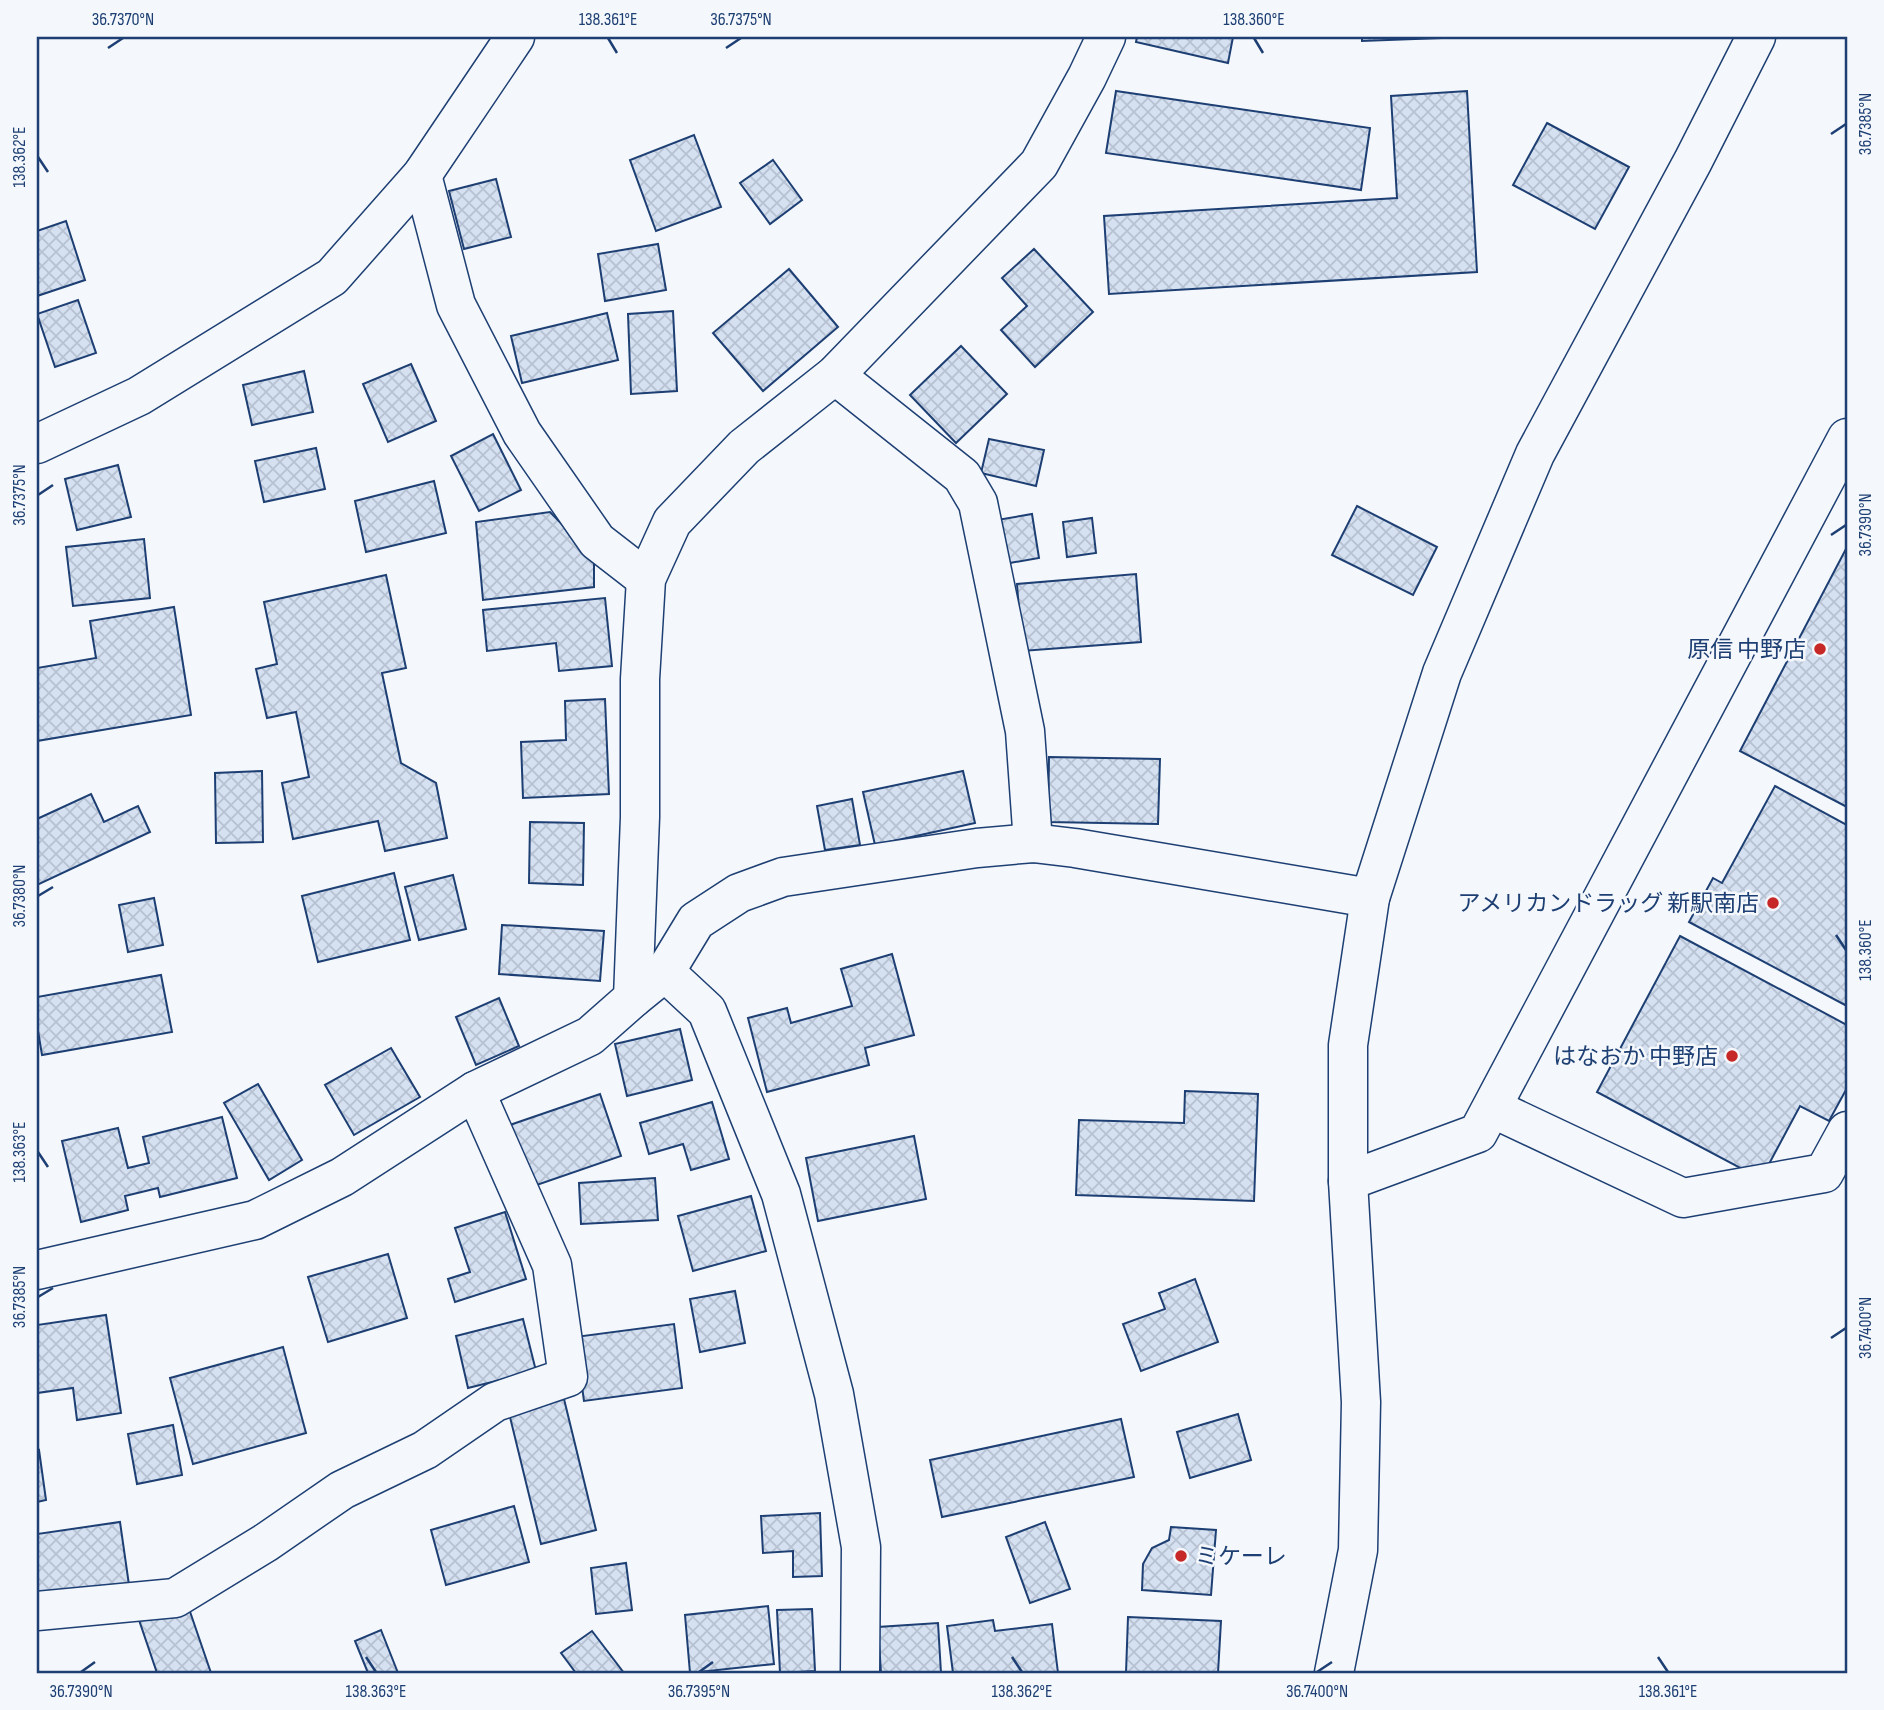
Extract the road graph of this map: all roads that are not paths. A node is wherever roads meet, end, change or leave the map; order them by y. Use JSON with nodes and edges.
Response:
{"nodes":[{"id":1,"x":515,"y":37,"type":"edge"},
{"id":2,"x":1106,"y":37,"type":"edge"},
{"id":3,"x":1756,"y":37,"type":"edge"},
{"id":4,"x":422,"y":175,"type":"junction"},
{"id":5,"x":835,"y":374,"type":"junction"},
{"id":6,"x":1847,"y":438,"type":"edge"},
{"id":7,"x":37,"y":443,"type":"edge"},
{"id":8,"x":646,"y":579,"type":"junction"},
{"id":9,"x":1033,"y":843,"type":"junction"},
{"id":10,"x":1370,"y":898,"type":"junction"},
{"id":11,"x":665,"y":972,"type":"junction"},
{"id":12,"x":633,"y":998,"type":"junction"},
{"id":13,"x":475,"y":1091,"type":"junction"},
{"id":14,"x":1492,"y":1108,"type":"junction"},
{"id":15,"x":1847,"y":1131,"type":"edge"},
{"id":16,"x":1348,"y":1181,"type":"junction"},
{"id":17,"x":37,"y":1270,"type":"edge"},
{"id":18,"x":37,"y":1611,"type":"edge"},
{"id":19,"x":860,"y":1673,"type":"edge"},
{"id":20,"x":1334,"y":1673,"type":"edge"}],
"edges":[{"from":1,"to":4,"type":"street"},
{"from":2,"to":5,"type":"street"},
{"from":3,"to":10,"type":"street"},
{"from":4,"to":7,"type":"street"},
{"from":4,"to":8,"type":"street"},
{"from":5,"to":8,"type":"street"},
{"from":5,"to":9,"type":"street"},
{"from":6,"to":14,"type":"street"},
{"from":8,"to":12,"type":"street"},
{"from":9,"to":10,"type":"street"},
{"from":9,"to":11,"type":"street"},
{"from":10,"to":16,"type":"street"},
{"from":11,"to":12,"type":"street"},
{"from":11,"to":19,"type":"street"},
{"from":12,"to":13,"type":"street"},
{"from":13,"to":17,"type":"street"},
{"from":13,"to":18,"type":"street"},
{"from":14,"to":15,"type":"street"},
{"from":14,"to":16,"type":"street"},
{"from":16,"to":20,"type":"street"}]}
